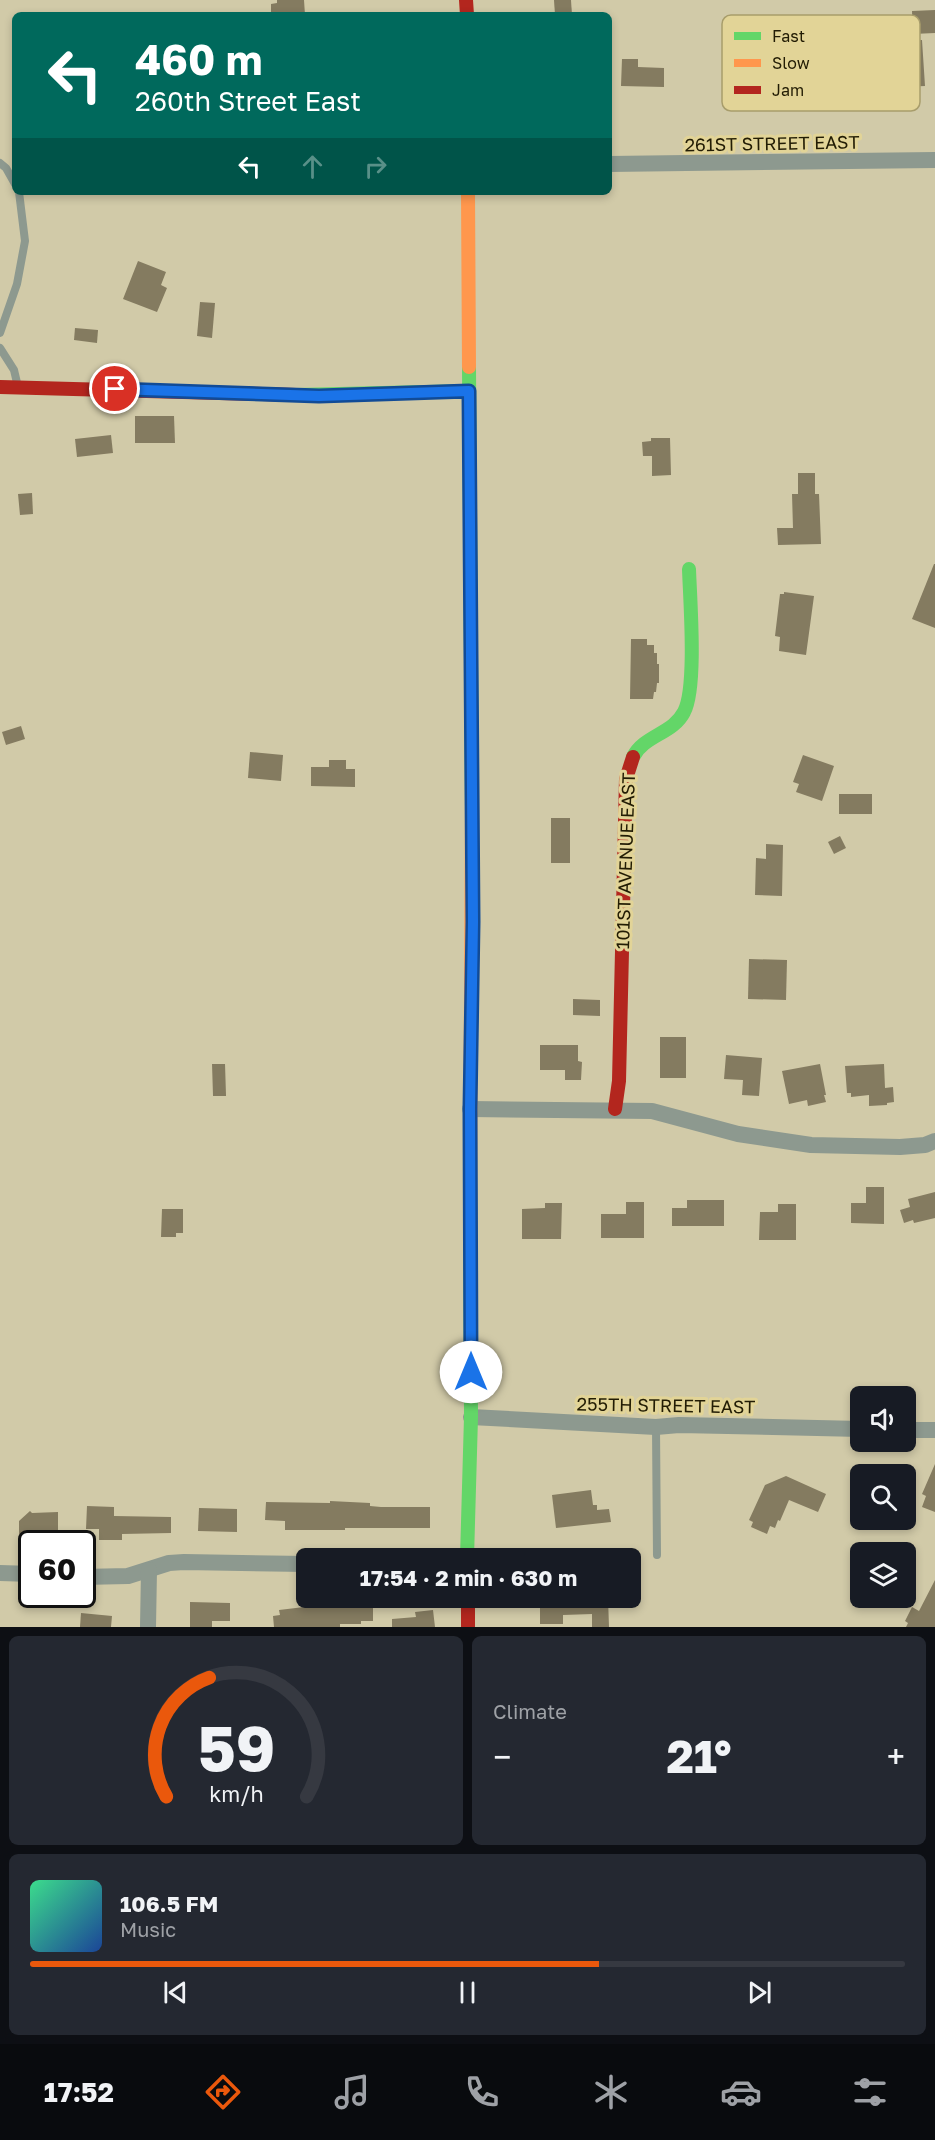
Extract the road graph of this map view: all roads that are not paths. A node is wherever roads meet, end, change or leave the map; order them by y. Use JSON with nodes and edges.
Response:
{"nodes":[{"id":1,"x":935,"y":160,"type":"edge"},
{"id":2,"x":0,"y":163,"type":"edge"},
{"id":3,"x":612,"y":164,"type":"edge"},
{"id":4,"x":12,"y":179,"type":"edge"},
{"id":5,"x":19,"y":195,"type":"edge"},
{"id":6,"x":468,"y":195,"type":"edge"},
{"id":7,"x":0,"y":333,"type":"edge"},
{"id":8,"x":0,"y":348,"type":"edge"},
{"id":9,"x":0,"y":387,"type":"edge"},
{"id":10,"x":18,"y":387,"type":"junction"},
{"id":11,"x":469,"y":391,"type":"junction"},
{"id":12,"x":689,"y":569,"type":"dead end"},
{"id":13,"x":470,"y":1109,"type":"junction"},
{"id":14,"x":615,"y":1109,"type":"junction"},
{"id":15,"x":935,"y":1141,"type":"edge"},
{"id":16,"x":471,"y":1418,"type":"junction"},
{"id":17,"x":656,"y":1427,"type":"junction"},
{"id":18,"x":850,"y":1429,"type":"edge"},
{"id":19,"x":916,"y":1430,"type":"edge"},
{"id":20,"x":935,"y":1430,"type":"edge"},
{"id":21,"x":467,"y":1548,"type":"edge"},
{"id":22,"x":657,"y":1555,"type":"dead end"},
{"id":23,"x":296,"y":1564,"type":"edge"},
{"id":24,"x":149,"y":1570,"type":"junction"},
{"id":25,"x":0,"y":1572,"type":"edge"},
{"id":26,"x":18,"y":1573,"type":"edge"},
{"id":27,"x":96,"y":1577,"type":"edge"},
{"id":28,"x":468,"y":1608,"type":"edge"},
{"id":29,"x":148,"y":1627,"type":"edge"},
{"id":30,"x":468,"y":1627,"type":"edge"}],
"edges":[{"from":1,"to":3,"type":"street","name":"261ST STREET EAST"},
{"from":2,"to":4,"type":"lane"},
{"from":5,"to":7,"type":"lane"},
{"from":6,"to":11,"type":"main road"},
{"from":8,"to":10,"type":"lane"},
{"from":9,"to":10,"type":"main road"},
{"from":10,"to":11,"type":"main road"},
{"from":11,"to":13,"type":"main road"},
{"from":12,"to":14,"type":"main road","name":"101ST AVENUE EAST"},
{"from":13,"to":14,"type":"street"},
{"from":13,"to":16,"type":"main road"},
{"from":14,"to":15,"type":"street"},
{"from":16,"to":17,"type":"street","name":"255TH STREET EAST"},
{"from":16,"to":21,"type":"main road"},
{"from":17,"to":18,"type":"street","name":"255TH STREET EAST"},
{"from":17,"to":22,"type":"lane"},
{"from":19,"to":20,"type":"street"},
{"from":23,"to":24,"type":"street"},
{"from":24,"to":27,"type":"street"},
{"from":24,"to":29,"type":"street"},
{"from":25,"to":26,"type":"street"},
{"from":28,"to":30,"type":"main road"}]}
